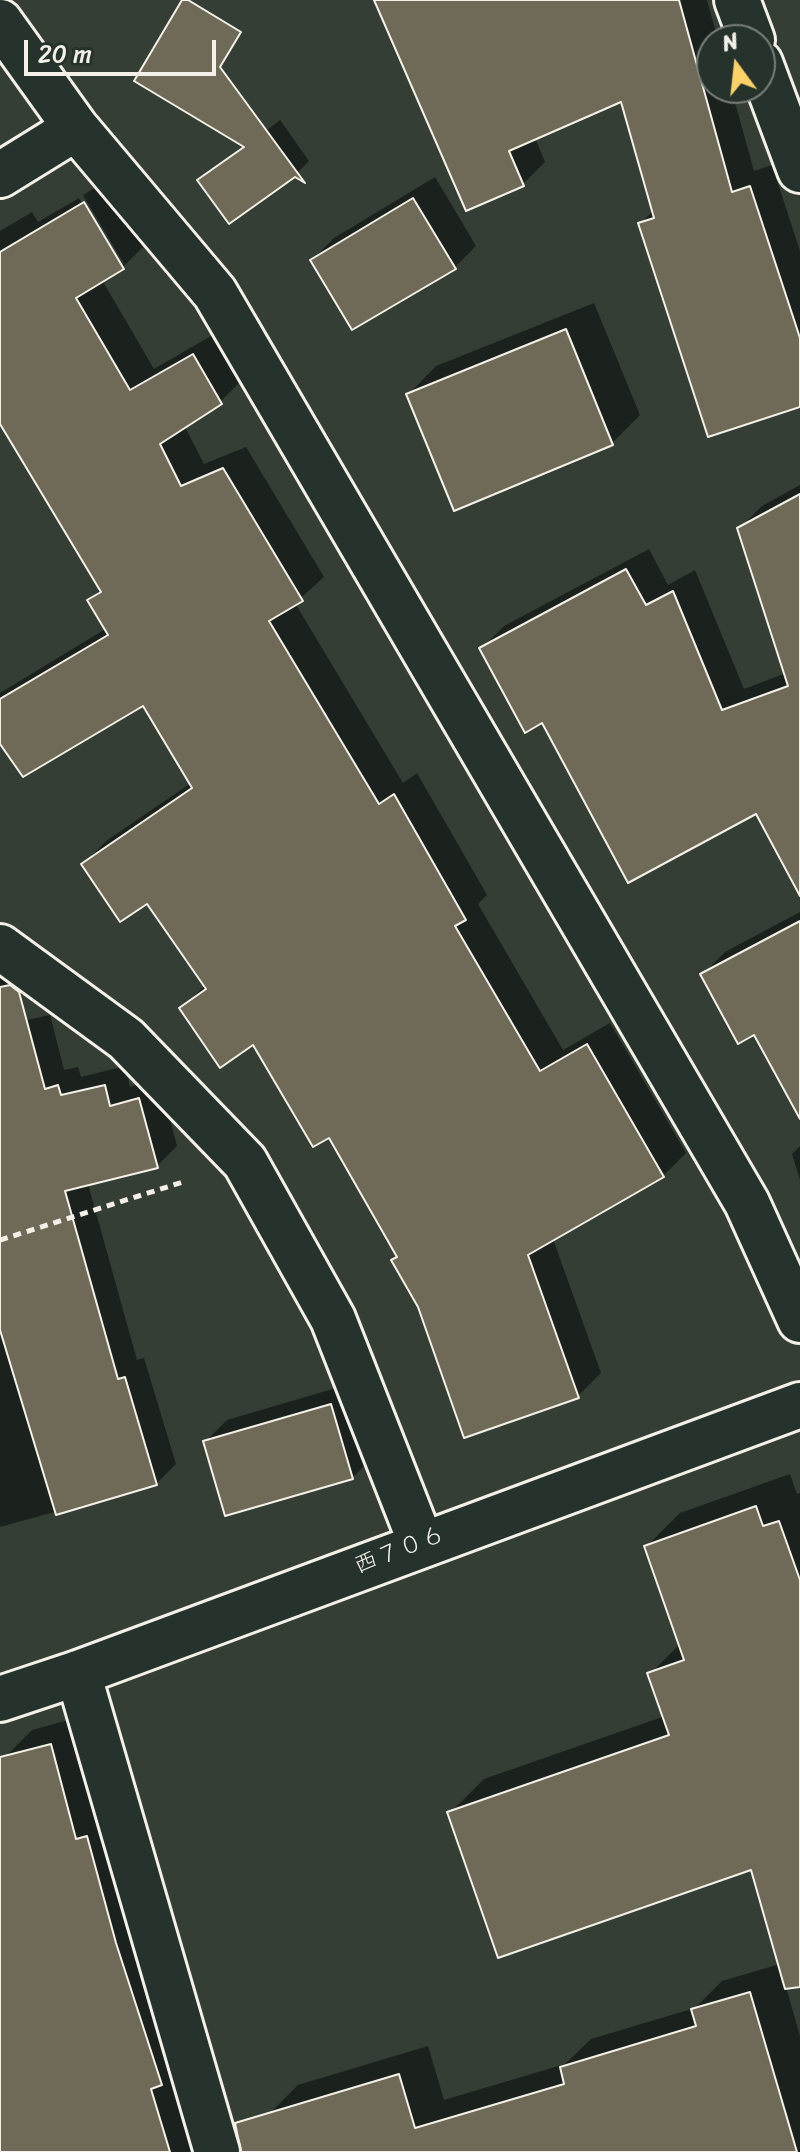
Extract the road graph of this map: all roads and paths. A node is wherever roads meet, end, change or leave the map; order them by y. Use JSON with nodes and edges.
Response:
{"nodes":[{"id":1,"x":737,"y":0,"type":"edge"},
{"id":2,"x":0,"y":22,"type":"edge"},
{"id":3,"x":746,"y":24,"type":"edge"},
{"id":4,"x":775,"y":104,"type":"edge"},
{"id":5,"x":76,"y":128,"type":"junction"},
{"id":6,"x":800,"y":170,"type":"edge"},
{"id":7,"x":0,"y":175,"type":"edge"},
{"id":8,"x":0,"y":947,"type":"edge"},
{"id":9,"x":245,"y":1162,"type":"junction"},
{"id":10,"x":0,"y":1240,"type":"edge"},
{"id":11,"x":800,"y":1320,"type":"edge"},
{"id":12,"x":800,"y":1405,"type":"edge"},
{"id":13,"x":421,"y":1543,"type":"junction"},
{"id":14,"x":78,"y":1673,"type":"junction"},
{"id":15,"x":0,"y":1699,"type":"edge"},
{"id":16,"x":217,"y":2152,"type":"edge"}],
"edges":[{"from":1,"to":3,"type":"street"},
{"from":2,"to":5,"type":"street"},
{"from":4,"to":6,"type":"street"},
{"from":5,"to":7,"type":"street"},
{"from":5,"to":11,"type":"street"},
{"from":8,"to":9,"type":"street"},
{"from":9,"to":10,"type":"path"},
{"from":9,"to":13,"type":"street"},
{"from":12,"to":13,"type":"street","name":"西７０６"},
{"from":13,"to":14,"type":"street","name":"西７０６"},
{"from":14,"to":15,"type":"street","name":"西７０６"},
{"from":14,"to":16,"type":"street"}]}
